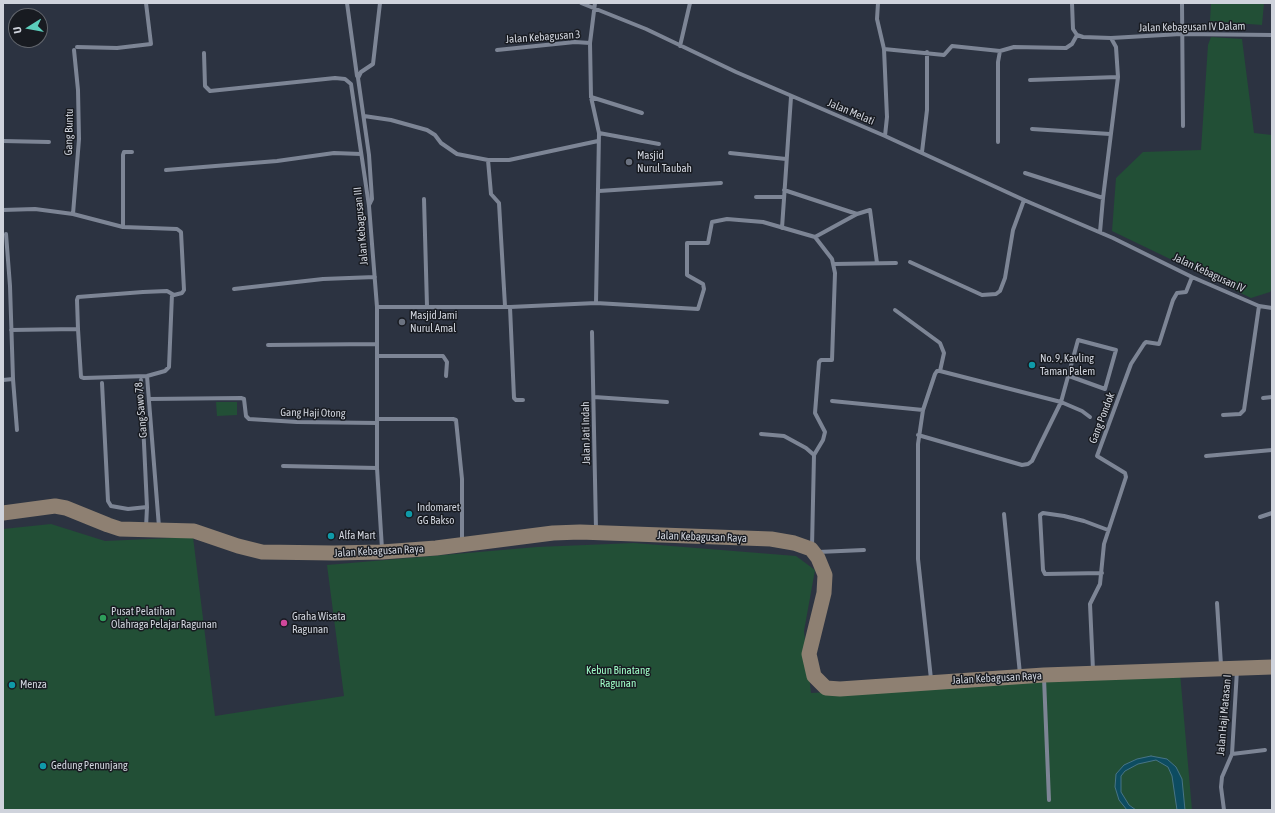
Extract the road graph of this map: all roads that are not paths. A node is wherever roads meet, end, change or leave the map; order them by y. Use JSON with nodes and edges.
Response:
{"nodes":[{"id":1,"x":146,"y":3,"type":"edge"},
{"id":2,"x":347,"y":3,"type":"edge"},
{"id":3,"x":380,"y":3,"type":"edge"},
{"id":4,"x":581,"y":3,"type":"edge"},
{"id":5,"x":595,"y":3,"type":"edge"},
{"id":6,"x":690,"y":3,"type":"edge"},
{"id":7,"x":878,"y":3,"type":"edge"},
{"id":8,"x":1072,"y":3,"type":"edge"},
{"id":9,"x":1182,"y":3,"type":"edge"},
{"id":10,"x":594,"y":10,"type":"junction"},
{"id":11,"x":1181,"y":34,"type":"junction"},
{"id":12,"x":1077,"y":35,"type":"junction"},
{"id":13,"x":1272,"y":35,"type":"edge"},
{"id":14,"x":1111,"y":38,"type":"junction"},
{"id":15,"x":590,"y":43,"type":"junction"},
{"id":16,"x":680,"y":46,"type":"junction"},
{"id":17,"x":884,"y":49,"type":"junction"},
{"id":18,"x":497,"y":50,"type":"dead end"},
{"id":19,"x":1000,"y":51,"type":"junction"},
{"id":20,"x":204,"y":52,"type":"dead end"},
{"id":21,"x":927,"y":52,"type":"junction"},
{"id":22,"x":1118,"y":77,"type":"junction"},
{"id":23,"x":358,"y":78,"type":"junction"},
{"id":24,"x":1030,"y":80,"type":"dead end"},
{"id":25,"x":591,"y":97,"type":"junction"},
{"id":26,"x":791,"y":97,"type":"junction"},
{"id":27,"x":642,"y":113,"type":"dead end"},
{"id":28,"x":364,"y":116,"type":"junction"},
{"id":29,"x":1183,"y":126,"type":"dead end"},
{"id":30,"x":1032,"y":129,"type":"dead end"},
{"id":31,"x":599,"y":133,"type":"junction"},
{"id":32,"x":1110,"y":134,"type":"junction"},
{"id":33,"x":885,"y":136,"type":"junction"},
{"id":34,"x":3,"y":141,"type":"edge"},
{"id":35,"x":48,"y":142,"type":"dead end"},
{"id":36,"x":598,"y":142,"type":"junction"},
{"id":37,"x":998,"y":142,"type":"dead end"},
{"id":38,"x":659,"y":144,"type":"dead end"},
{"id":39,"x":132,"y":152,"type":"dead end"},
{"id":40,"x":922,"y":152,"type":"junction"},
{"id":41,"x":361,"y":154,"type":"junction"},
{"id":42,"x":730,"y":154,"type":"dead end"},
{"id":43,"x":786,"y":159,"type":"junction"},
{"id":44,"x":488,"y":160,"type":"junction"},
{"id":45,"x":166,"y":170,"type":"dead end"},
{"id":46,"x":1025,"y":173,"type":"dead end"},
{"id":47,"x":721,"y":183,"type":"dead end"},
{"id":48,"x":784,"y":190,"type":"junction"},
{"id":49,"x":599,"y":191,"type":"junction"},
{"id":50,"x":756,"y":197,"type":"dead end"},
{"id":51,"x":784,"y":197,"type":"junction"},
{"id":52,"x":1103,"y":198,"type":"junction"},
{"id":53,"x":424,"y":199,"type":"dead end"},
{"id":54,"x":1024,"y":200,"type":"junction"},
{"id":55,"x":369,"y":206,"type":"junction"},
{"id":56,"x":3,"y":210,"type":"edge"},
{"id":57,"x":73,"y":214,"type":"junction"},
{"id":58,"x":857,"y":214,"type":"junction"},
{"id":59,"x":123,"y":227,"type":"junction"},
{"id":60,"x":782,"y":228,"type":"junction"},
{"id":61,"x":1100,"y":232,"type":"junction"},
{"id":62,"x":6,"y":234,"type":"dead end"},
{"id":63,"x":815,"y":237,"type":"junction"},
{"id":64,"x":1139,"y":250,"type":"joint"},
{"id":65,"x":910,"y":262,"type":"dead end"},
{"id":66,"x":877,"y":263,"type":"junction"},
{"id":67,"x":896,"y":263,"type":"dead end"},
{"id":68,"x":834,"y":264,"type":"junction"},
{"id":69,"x":375,"y":277,"type":"junction"},
{"id":70,"x":1192,"y":277,"type":"junction"},
{"id":71,"x":234,"y":288,"type":"dead end"},
{"id":72,"x":172,"y":294,"type":"junction"},
{"id":73,"x":596,"y":303,"type":"junction"},
{"id":74,"x":427,"y":306,"type":"junction"},
{"id":75,"x":505,"y":306,"type":"junction"},
{"id":76,"x":1259,"y":306,"type":"junction"},
{"id":77,"x":377,"y":307,"type":"junction"},
{"id":78,"x":510,"y":307,"type":"junction"},
{"id":79,"x":1272,"y":308,"type":"edge"},
{"id":80,"x":894,"y":310,"type":"dead end"},
{"id":81,"x":78,"y":328,"type":"junction"},
{"id":82,"x":11,"y":330,"type":"junction"},
{"id":83,"x":592,"y":332,"type":"dead end"},
{"id":84,"x":377,"y":344,"type":"junction"},
{"id":85,"x":268,"y":345,"type":"dead end"},
{"id":86,"x":377,"y":356,"type":"junction"},
{"id":87,"x":940,"y":371,"type":"junction"},
{"id":88,"x":147,"y":376,"type":"junction"},
{"id":89,"x":446,"y":376,"type":"dead end"},
{"id":90,"x":1069,"y":376,"type":"junction"},
{"id":91,"x":13,"y":379,"type":"junction"},
{"id":92,"x":3,"y":380,"type":"edge"},
{"id":93,"x":141,"y":380,"type":"dead end"},
{"id":94,"x":102,"y":383,"type":"dead end"},
{"id":95,"x":594,"y":396,"type":"junction"},
{"id":96,"x":1272,"y":397,"type":"edge"},
{"id":97,"x":1263,"y":398,"type":"dead end"},
{"id":98,"x":149,"y":399,"type":"junction"},
{"id":99,"x":523,"y":400,"type":"dead end"},
{"id":100,"x":832,"y":401,"type":"dead end"},
{"id":101,"x":667,"y":402,"type":"dead end"},
{"id":102,"x":1061,"y":402,"type":"junction"},
{"id":103,"x":923,"y":410,"type":"junction"},
{"id":104,"x":1223,"y":415,"type":"dead end"},
{"id":105,"x":1090,"y":417,"type":"dead end"},
{"id":106,"x":377,"y":421,"type":"junction"},
{"id":107,"x":17,"y":430,"type":"dead end"},
{"id":108,"x":761,"y":434,"type":"dead end"},
{"id":109,"x":918,"y":435,"type":"junction"},
{"id":110,"x":1272,"y":450,"type":"edge"},
{"id":111,"x":814,"y":455,"type":"junction"},
{"id":112,"x":1206,"y":456,"type":"dead end"},
{"id":113,"x":284,"y":466,"type":"dead end"},
{"id":114,"x":377,"y":468,"type":"junction"},
{"id":115,"x":147,"y":507,"type":"junction"},
{"id":116,"x":3,"y":513,"type":"edge"},
{"id":117,"x":1272,"y":513,"type":"edge"},
{"id":118,"x":1004,"y":514,"type":"dead end"},
{"id":119,"x":1260,"y":517,"type":"dead end"},
{"id":120,"x":152,"y":529,"type":"junction"},
{"id":121,"x":1108,"y":530,"type":"junction"},
{"id":122,"x":597,"y":533,"type":"junction"},
{"id":123,"x":462,"y":545,"type":"junction"},
{"id":124,"x":812,"y":550,"type":"junction"},
{"id":125,"x":864,"y":550,"type":"dead end"},
{"id":126,"x":382,"y":552,"type":"junction"},
{"id":127,"x":1102,"y":573,"type":"junction"},
{"id":128,"x":1217,"y":603,"type":"dead end"},
{"id":129,"x":1272,"y":667,"type":"edge"},
{"id":130,"x":1221,"y":668,"type":"junction"},
{"id":131,"x":1237,"y":668,"type":"junction"},
{"id":132,"x":1093,"y":673,"type":"junction"},
{"id":133,"x":1044,"y":675,"type":"junction"},
{"id":134,"x":1020,"y":677,"type":"junction"},
{"id":135,"x":932,"y":682,"type":"junction"},
{"id":136,"x":1265,"y":750,"type":"dead end"},
{"id":137,"x":1232,"y":754,"type":"junction"},
{"id":138,"x":1049,"y":800,"type":"dead end"},
{"id":139,"x":1224,"y":810,"type":"edge"}],
"edges":[{"from":1,"to":57,"type":"street","name":"Gang Buntu"},
{"from":2,"to":23,"type":"street"},
{"from":3,"to":23,"type":"street"},
{"from":4,"to":10,"type":"street","name":"Jalan Melati"},
{"from":5,"to":10,"type":"street"},
{"from":6,"to":16,"type":"street"},
{"from":7,"to":17,"type":"street"},
{"from":8,"to":12,"type":"street"},
{"from":9,"to":11,"type":"street"},
{"from":10,"to":15,"type":"street"},
{"from":10,"to":16,"type":"street","name":"Jalan Melati"},
{"from":11,"to":13,"type":"street","name":"Jalan Kebagusan IV Dalam"},
{"from":11,"to":14,"type":"street","name":"Jalan Kebagusan IV Dalam"},
{"from":11,"to":29,"type":"street"},
{"from":12,"to":14,"type":"street"},
{"from":12,"to":19,"type":"street"},
{"from":14,"to":22,"type":"street"},
{"from":15,"to":18,"type":"street","name":"Jalan Kebagusan 3"},
{"from":15,"to":25,"type":"street"},
{"from":16,"to":26,"type":"street","name":"Jalan Melati"},
{"from":17,"to":21,"type":"street"},
{"from":17,"to":33,"type":"street"},
{"from":19,"to":21,"type":"street"},
{"from":19,"to":37,"type":"street"},
{"from":20,"to":41,"type":"street","name":"Jalan Kebagusan III"},
{"from":21,"to":40,"type":"street"},
{"from":22,"to":24,"type":"street"},
{"from":22,"to":32,"type":"street"},
{"from":23,"to":28,"type":"street"},
{"from":25,"to":27,"type":"street"},
{"from":25,"to":31,"type":"street"},
{"from":26,"to":33,"type":"street","name":"Jalan Melati"},
{"from":26,"to":43,"type":"street"},
{"from":28,"to":44,"type":"street"},
{"from":28,"to":55,"type":"street"},
{"from":30,"to":32,"type":"street"},
{"from":31,"to":36,"type":"street"},
{"from":31,"to":38,"type":"street"},
{"from":32,"to":52,"type":"street"},
{"from":33,"to":40,"type":"street","name":"Jalan Melati"},
{"from":34,"to":35,"type":"street"},
{"from":36,"to":44,"type":"street"},
{"from":36,"to":49,"type":"street"},
{"from":39,"to":59,"type":"street"},
{"from":40,"to":54,"type":"street","name":"Jalan Melati"},
{"from":41,"to":45,"type":"street"},
{"from":41,"to":55,"type":"street","name":"Jalan Kebagusan III"},
{"from":42,"to":43,"type":"street"},
{"from":43,"to":48,"type":"street"},
{"from":44,"to":75,"type":"street"},
{"from":46,"to":52,"type":"street"},
{"from":47,"to":49,"type":"street"},
{"from":48,"to":51,"type":"street"},
{"from":48,"to":58,"type":"street"},
{"from":49,"to":73,"type":"street"},
{"from":50,"to":51,"type":"street"},
{"from":51,"to":60,"type":"street"},
{"from":52,"to":61,"type":"street"},
{"from":53,"to":74,"type":"street"},
{"from":54,"to":61,"type":"street","name":"Jalan Melati"},
{"from":54,"to":65,"type":"street"},
{"from":55,"to":69,"type":"street","name":"Jalan Kebagusan III"},
{"from":56,"to":57,"type":"street"},
{"from":57,"to":59,"type":"street"},
{"from":58,"to":63,"type":"street"},
{"from":58,"to":66,"type":"street"},
{"from":59,"to":72,"type":"street"},
{"from":60,"to":63,"type":"street"},
{"from":60,"to":73,"type":"street"},
{"from":61,"to":64,"type":"street","name":"Jalan Melati"},
{"from":62,"to":82,"type":"street"},
{"from":63,"to":68,"type":"street"},
{"from":64,"to":70,"type":"street","name":"Jalan Kebagusan IV"},
{"from":66,"to":67,"type":"street"},
{"from":66,"to":68,"type":"street"},
{"from":68,"to":111,"type":"street"},
{"from":69,"to":71,"type":"street"},
{"from":69,"to":77,"type":"street","name":"Jalan Kebagusan III"},
{"from":70,"to":76,"type":"street","name":"Jalan Kebagusan IV"},
{"from":70,"to":121,"type":"street","name":"Gang Pondok"},
{"from":72,"to":81,"type":"street"},
{"from":72,"to":88,"type":"street"},
{"from":73,"to":78,"type":"street"},
{"from":74,"to":75,"type":"street"},
{"from":74,"to":77,"type":"street"},
{"from":75,"to":78,"type":"street"},
{"from":76,"to":79,"type":"street","name":"Jalan Kebagusan IV"},
{"from":76,"to":104,"type":"street"},
{"from":77,"to":84,"type":"street","name":"Jalan Kebagusan III"},
{"from":78,"to":99,"type":"street"},
{"from":80,"to":87,"type":"street"},
{"from":81,"to":82,"type":"street"},
{"from":81,"to":88,"type":"street","name":"Gang Sawo 78"},
{"from":82,"to":91,"type":"street"},
{"from":83,"to":95,"type":"street","name":"Jalan Jati Indah"},
{"from":84,"to":85,"type":"street"},
{"from":84,"to":86,"type":"street","name":"Jalan Kebagusan III"},
{"from":86,"to":89,"type":"street"},
{"from":86,"to":106,"type":"street","name":"Jalan Kebagusan III"},
{"from":87,"to":102,"type":"street"},
{"from":87,"to":103,"type":"street"},
{"from":88,"to":98,"type":"street","name":"Gang Sawo 78"},
{"from":90,"to":90,"type":"street"},
{"from":90,"to":102,"type":"street"},
{"from":91,"to":92,"type":"street"},
{"from":91,"to":107,"type":"street"},
{"from":93,"to":115,"type":"street"},
{"from":94,"to":115,"type":"street"},
{"from":95,"to":101,"type":"street"},
{"from":95,"to":122,"type":"street","name":"Jalan Jati Indah"},
{"from":96,"to":97,"type":"street"},
{"from":98,"to":106,"type":"street","name":"Gang Haji Otong"},
{"from":98,"to":120,"type":"street","name":"Gang Sawo 78"},
{"from":100,"to":103,"type":"street"},
{"from":102,"to":105,"type":"street"},
{"from":102,"to":109,"type":"street"},
{"from":103,"to":109,"type":"street"},
{"from":106,"to":114,"type":"street","name":"Jalan Kebagusan III"},
{"from":106,"to":123,"type":"street","name":"Gang Haji Otong"},
{"from":108,"to":111,"type":"street"},
{"from":109,"to":135,"type":"street"},
{"from":110,"to":112,"type":"street"},
{"from":111,"to":124,"type":"street"},
{"from":113,"to":114,"type":"street"},
{"from":114,"to":126,"type":"street","name":"Jalan Kebagusan III"},
{"from":115,"to":120,"type":"street"},
{"from":116,"to":120,"type":"main road","name":"Jalan Kebagusan Raya"},
{"from":117,"to":119,"type":"street"},
{"from":118,"to":134,"type":"street"},
{"from":120,"to":126,"type":"main road","name":"Jalan Kebagusan Raya"},
{"from":121,"to":127,"type":"street","name":"Gang Pondok"},
{"from":121,"to":127,"type":"street"},
{"from":122,"to":123,"type":"main road","name":"Jalan Kebagusan Raya"},
{"from":122,"to":124,"type":"main road","name":"Jalan Kebagusan Raya"},
{"from":123,"to":126,"type":"main road","name":"Jalan Kebagusan Raya"},
{"from":124,"to":125,"type":"street"},
{"from":124,"to":135,"type":"main road","name":"Jalan Kebagusan Raya"},
{"from":127,"to":132,"type":"street","name":"Gang Pondok"},
{"from":128,"to":130,"type":"street"},
{"from":129,"to":131,"type":"main road","name":"Jalan Kebagusan Raya"},
{"from":130,"to":131,"type":"main road","name":"Jalan Kebagusan Raya"},
{"from":130,"to":132,"type":"main road","name":"Jalan Kebagusan Raya"},
{"from":131,"to":137,"type":"street","name":"Jalan Haji Matasan I"},
{"from":132,"to":133,"type":"main road","name":"Jalan Kebagusan Raya"},
{"from":133,"to":134,"type":"main road","name":"Jalan Kebagusan Raya"},
{"from":133,"to":138,"type":"street"},
{"from":134,"to":135,"type":"main road","name":"Jalan Kebagusan Raya"},
{"from":136,"to":137,"type":"street"},
{"from":137,"to":139,"type":"street","name":"Jalan Haji Matasan I"}]}
